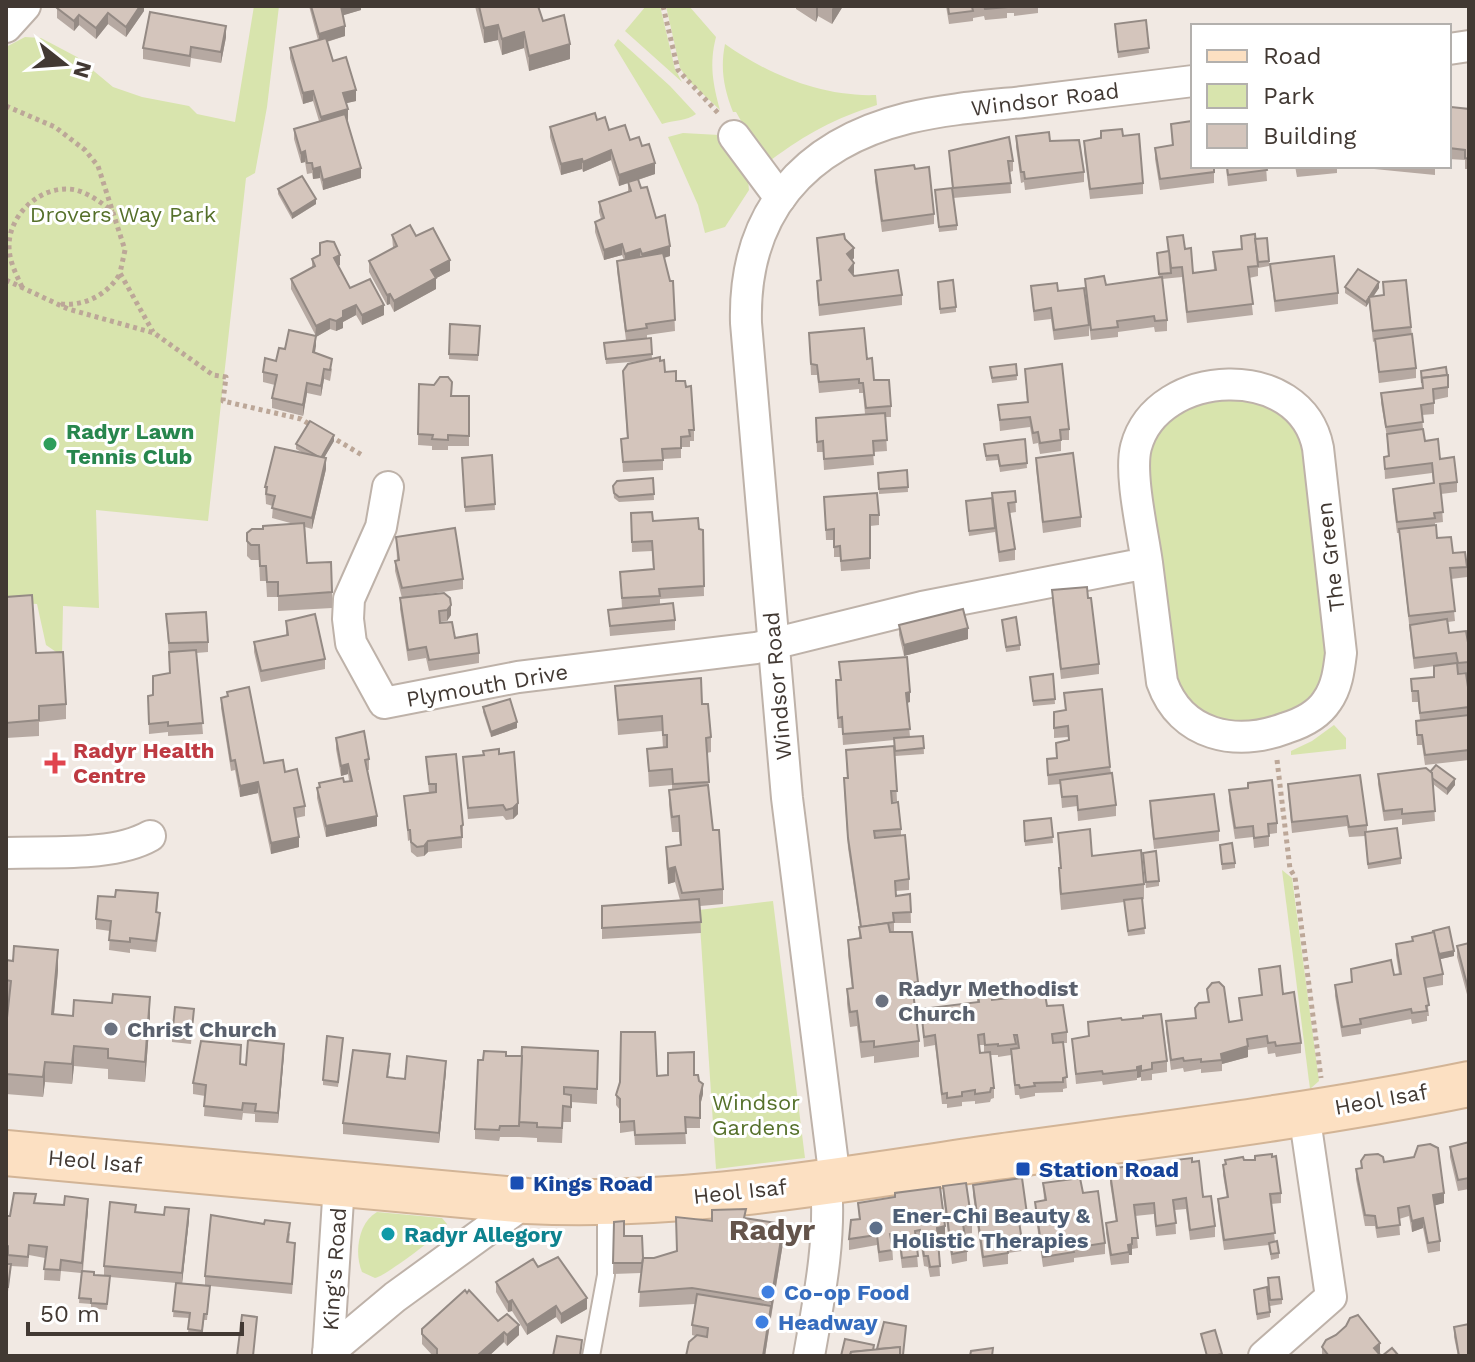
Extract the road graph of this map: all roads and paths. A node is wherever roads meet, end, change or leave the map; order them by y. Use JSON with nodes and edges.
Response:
{"nodes":[{"id":1,"x":25,"y":6,"type":"edge"},
{"id":2,"x":663,"y":6,"type":"edge"},
{"id":3,"x":6,"y":27,"type":"edge"},
{"id":4,"x":1191,"y":81,"type":"edge"},
{"id":5,"x":6,"y":106,"type":"edge"},
{"id":6,"x":728,"y":126,"type":"joint"},
{"id":7,"x":780,"y":198,"type":"junction"},
{"id":8,"x":114,"y":212,"type":"junction"},
{"id":9,"x":120,"y":273,"type":"junction"},
{"id":10,"x":6,"y":280,"type":"edge"},
{"id":11,"x":23,"y":288,"type":"junction"},
{"id":12,"x":56,"y":304,"type":"junction"},
{"id":13,"x":154,"y":333,"type":"junction"},
{"id":14,"x":362,"y":455,"type":"dead end"},
{"id":15,"x":388,"y":487,"type":"dead end"},
{"id":16,"x":1147,"y":563,"type":"junction"},
{"id":17,"x":774,"y":645,"type":"junction"},
{"id":18,"x":1276,"y":752,"type":"dead end"},
{"id":19,"x":150,"y":836,"type":"dead end"},
{"id":20,"x":6,"y":853,"type":"edge"},
{"id":21,"x":1469,"y":1084,"type":"edge"},
{"id":22,"x":1313,"y":1099,"type":"junction"},
{"id":23,"x":6,"y":1153,"type":"edge"},
{"id":24,"x":830,"y":1181,"type":"junction"},
{"id":25,"x":339,"y":1184,"type":"junction"},
{"id":26,"x":527,"y":1201,"type":"junction"},
{"id":27,"x":606,"y":1203,"type":"junction"},
{"id":28,"x":328,"y":1355,"type":"edge"},
{"id":29,"x":591,"y":1356,"type":"edge"},
{"id":30,"x":809,"y":1356,"type":"edge"},
{"id":31,"x":1264,"y":1356,"type":"edge"}],
"edges":[{"from":1,"to":3,"type":"street"},
{"from":2,"to":6,"type":"path"},
{"from":4,"to":7,"type":"street","name":"Windsor Road"},
{"from":5,"to":8,"type":"path"},
{"from":6,"to":7,"type":"street"},
{"from":7,"to":17,"type":"street","name":"Windsor Road"},
{"from":8,"to":9,"type":"path"},
{"from":8,"to":11,"type":"path"},
{"from":9,"to":12,"type":"path"},
{"from":9,"to":13,"type":"path"},
{"from":10,"to":11,"type":"path"},
{"from":11,"to":12,"type":"path"},
{"from":12,"to":13,"type":"path"},
{"from":13,"to":14,"type":"path"},
{"from":15,"to":17,"type":"street","name":"Plymouth Drive"},
{"from":16,"to":16,"type":"street","name":"The Green"},
{"from":16,"to":17,"type":"street"},
{"from":17,"to":24,"type":"street","name":"Windsor Road"},
{"from":18,"to":22,"type":"path"},
{"from":19,"to":20,"type":"street"},
{"from":21,"to":22,"type":"main road","name":"Heol Isaf"},
{"from":22,"to":24,"type":"main road","name":"Heol Isaf"},
{"from":22,"to":31,"type":"street"},
{"from":23,"to":25,"type":"main road","name":"Heol Isaf"},
{"from":24,"to":27,"type":"main road","name":"Heol Isaf"},
{"from":24,"to":30,"type":"street"},
{"from":25,"to":26,"type":"main road","name":"Heol Isaf"},
{"from":25,"to":28,"type":"street","name":"King's Road"},
{"from":26,"to":27,"type":"main road","name":"Heol Isaf"},
{"from":26,"to":28,"type":"street","name":"King's Road"},
{"from":27,"to":29,"type":"lane"}]}
